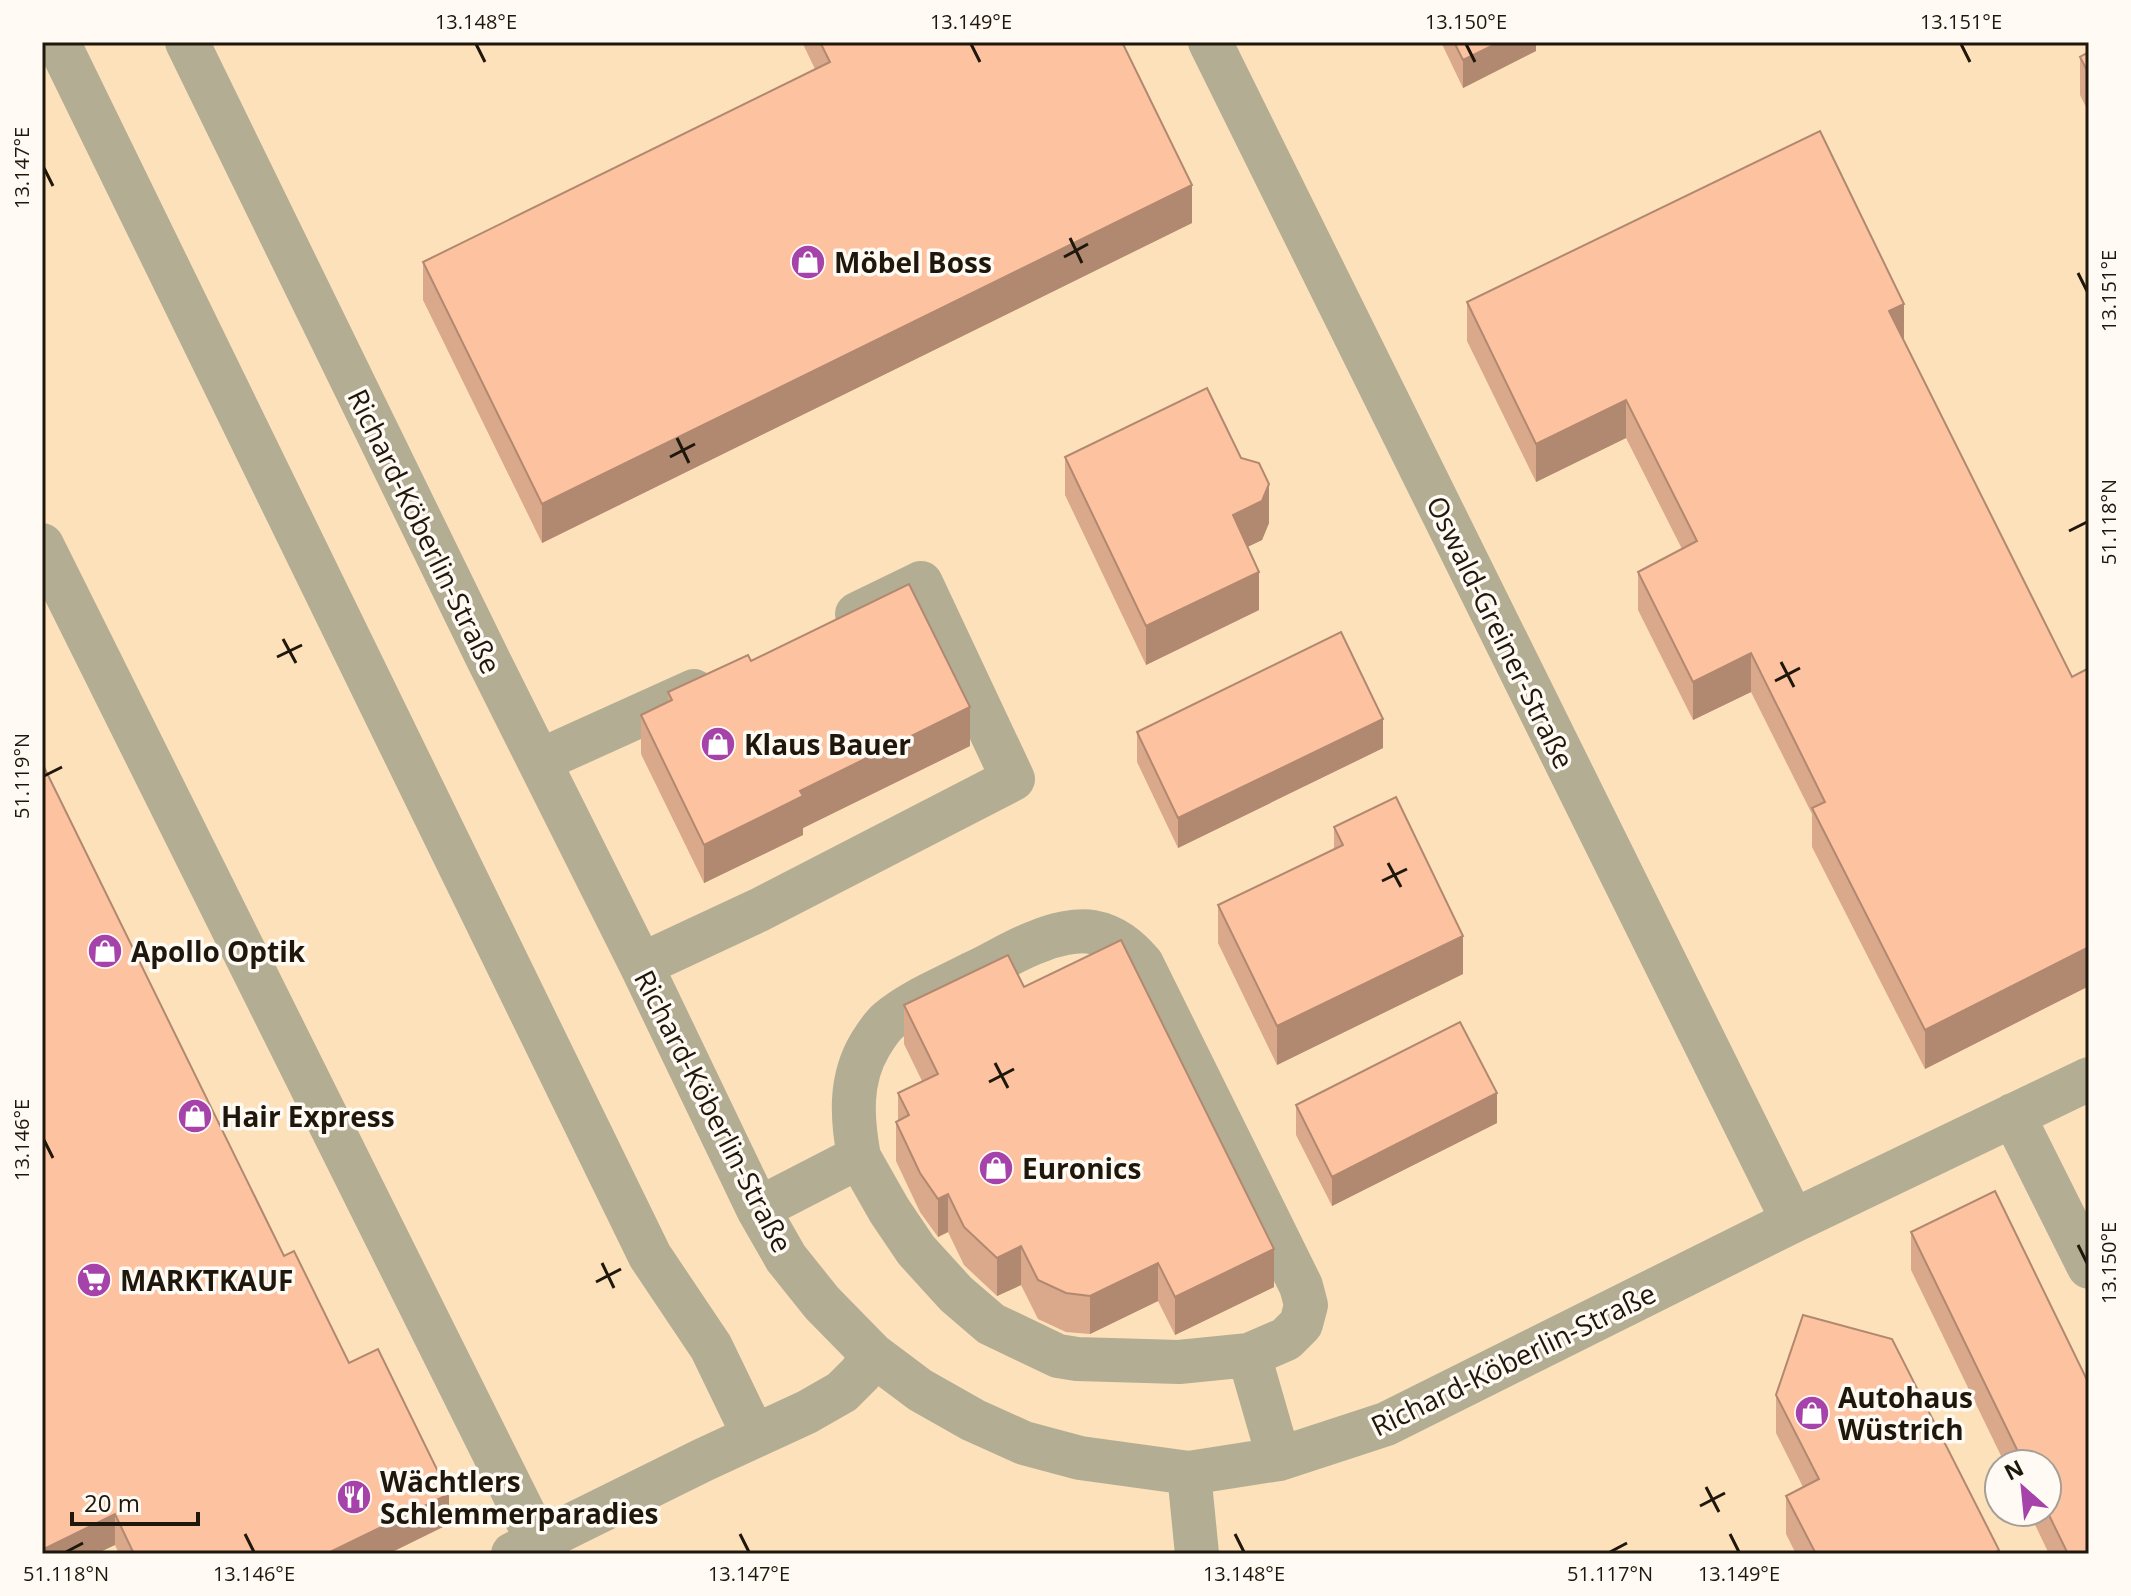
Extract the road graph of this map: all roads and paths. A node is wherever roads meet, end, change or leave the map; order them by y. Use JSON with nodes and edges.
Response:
{"nodes":[{"id":1,"x":58,"y":42,"type":"edge"},
{"id":2,"x":187,"y":42,"type":"edge"},
{"id":3,"x":1210,"y":42,"type":"edge"},
{"id":4,"x":42,"y":545,"type":"edge"},
{"id":5,"x":821,"y":631,"type":"edge"},
{"id":6,"x":736,"y":672,"type":"edge"},
{"id":7,"x":539,"y":761,"type":"junction"},
{"id":8,"x":641,"y":965,"type":"junction"},
{"id":9,"x":2089,"y":1079,"type":"edge"},
{"id":10,"x":2013,"y":1115,"type":"junction"},
{"id":11,"x":859,"y":1157,"type":"junction"},
{"id":12,"x":758,"y":1209,"type":"junction"},
{"id":13,"x":1793,"y":1221,"type":"junction"},
{"id":14,"x":2089,"y":1267,"type":"edge"},
{"id":15,"x":872,"y":1354,"type":"junction"},
{"id":16,"x":1249,"y":1355,"type":"junction"},
{"id":17,"x":754,"y":1436,"type":"junction"},
{"id":18,"x":1279,"y":1459,"type":"junction"},
{"id":19,"x":1189,"y":1473,"type":"junction"},
{"id":20,"x":526,"y":1548,"type":"edge"},
{"id":21,"x":1197,"y":1554,"type":"edge"}],
"edges":[{"from":1,"to":17,"type":"street"},
{"from":2,"to":7,"type":"street","name":"Richard-Köberlin-Straße"},
{"from":3,"to":13,"type":"street","name":"Oswald-Greiner-Straße"},
{"from":4,"to":20,"type":"street"},
{"from":5,"to":8,"type":"street"},
{"from":6,"to":7,"type":"street"},
{"from":7,"to":8,"type":"street","name":"Richard-Köberlin-Straße"},
{"from":8,"to":12,"type":"street","name":"Richard-Köberlin-Straße"},
{"from":9,"to":10,"type":"street","name":"Richard-Köberlin-Straße"},
{"from":10,"to":13,"type":"street","name":"Richard-Köberlin-Straße"},
{"from":10,"to":14,"type":"street"},
{"from":11,"to":12,"type":"street"},
{"from":11,"to":16,"type":"street"},
{"from":11,"to":16,"type":"street"},
{"from":12,"to":15,"type":"street","name":"Richard-Köberlin-Straße"},
{"from":13,"to":18,"type":"street","name":"Richard-Köberlin-Straße"},
{"from":15,"to":17,"type":"street"},
{"from":15,"to":19,"type":"street","name":"Richard-Köberlin-Straße"},
{"from":16,"to":18,"type":"street"},
{"from":17,"to":20,"type":"street"},
{"from":18,"to":19,"type":"street","name":"Richard-Köberlin-Straße"},
{"from":19,"to":21,"type":"street"}]}
